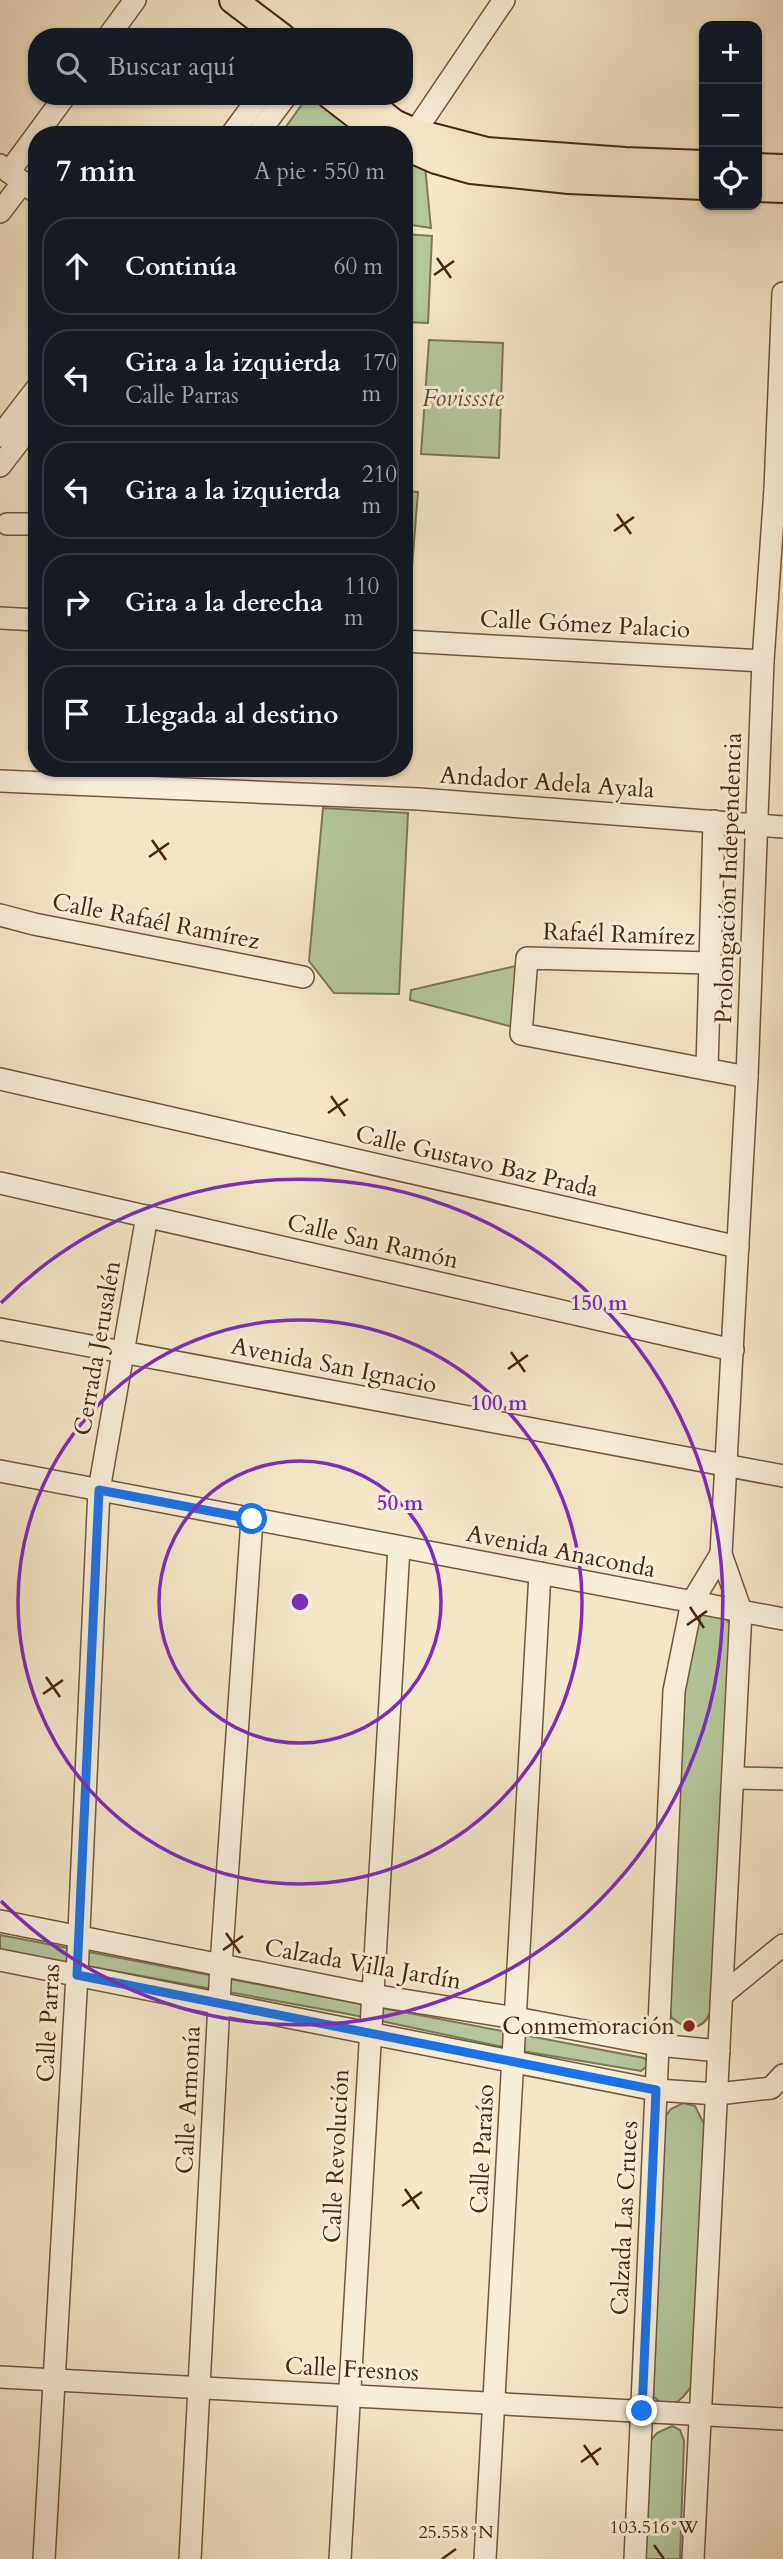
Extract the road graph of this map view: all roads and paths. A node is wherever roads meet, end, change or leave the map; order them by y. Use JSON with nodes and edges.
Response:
{"nodes":[{"id":1,"x":135,"y":0,"type":"edge"},
{"id":2,"x":233,"y":0,"type":"edge"},
{"id":3,"x":504,"y":0,"type":"edge"},
{"id":4,"x":115,"y":28,"type":"edge"},
{"id":5,"x":270,"y":28,"type":"edge"},
{"id":6,"x":60,"y":105,"type":"edge"},
{"id":7,"x":253,"y":105,"type":"edge"},
{"id":8,"x":279,"y":105,"type":"edge"},
{"id":9,"x":343,"y":105,"type":"edge"},
{"id":10,"x":372,"y":105,"type":"edge"},
{"id":11,"x":47,"y":126,"type":"edge"},
{"id":12,"x":238,"y":126,"type":"edge"},
{"id":13,"x":264,"y":126,"type":"edge"},
{"id":14,"x":370,"y":126,"type":"edge"},
{"id":15,"x":397,"y":126,"type":"edge"},
{"id":16,"x":413,"y":135,"type":"edge"},
{"id":17,"x":413,"y":143,"type":"edge"},
{"id":18,"x":413,"y":145,"type":"edge"},
{"id":19,"x":28,"y":159,"type":"edge"},
{"id":20,"x":699,"y":164,"type":"edge"},
{"id":21,"x":762,"y":166,"type":"edge"},
{"id":22,"x":783,"y":168,"type":"edge"},
{"id":23,"x":17,"y":178,"type":"edge"},
{"id":24,"x":699,"y":186,"type":"edge"},
{"id":25,"x":762,"y":188,"type":"edge"},
{"id":26,"x":783,"y":189,"type":"edge"},
{"id":27,"x":0,"y":212,"type":"edge"},
{"id":28,"x":783,"y":293,"type":"edge"},
{"id":29,"x":28,"y":400,"type":"edge"},
{"id":30,"x":28,"y":430,"type":"edge"},
{"id":31,"x":0,"y":436,"type":"edge"},
{"id":32,"x":780,"y":460,"type":"edge"},
{"id":33,"x":0,"y":466,"type":"edge"},
{"id":34,"x":7,"y":524,"type":"dead end"},
{"id":35,"x":28,"y":524,"type":"edge"},
{"id":36,"x":0,"y":618,"type":"edge"},
{"id":37,"x":28,"y":620,"type":"edge"},
{"id":38,"x":413,"y":641,"type":"edge"},
{"id":39,"x":763,"y":660,"type":"junction"},
{"id":40,"x":0,"y":780,"type":"edge"},
{"id":41,"x":714,"y":821,"type":"junction"},
{"id":42,"x":755,"y":825,"type":"junction"},
{"id":43,"x":783,"y":827,"type":"edge"},
{"id":44,"x":0,"y":915,"type":"edge"},
{"id":45,"x":710,"y":963,"type":"junction"},
{"id":46,"x":303,"y":977,"type":"dead end"},
{"id":47,"x":707,"y":1069,"type":"junction"},
{"id":48,"x":747,"y":1077,"type":"junction"},
{"id":49,"x":0,"y":1079,"type":"edge"},
{"id":50,"x":0,"y":1183,"type":"edge"},
{"id":51,"x":146,"y":1216,"type":"junction"},
{"id":52,"x":738,"y":1247,"type":"junction"},
{"id":53,"x":0,"y":1329,"type":"edge"},
{"id":54,"x":733,"y":1350,"type":"junction"},
{"id":55,"x":122,"y":1352,"type":"junction"},
{"id":56,"x":726,"y":1465,"type":"junction"},
{"id":57,"x":0,"y":1471,"type":"edge"},
{"id":58,"x":783,"y":1476,"type":"edge"},
{"id":59,"x":99,"y":1490,"type":"junction"},
{"id":60,"x":252,"y":1519,"type":"junction"},
{"id":61,"x":399,"y":1547,"type":"junction"},
{"id":62,"x":722,"y":1554,"type":"junction"},
{"id":63,"x":540,"y":1573,"type":"junction"},
{"id":64,"x":692,"y":1602,"type":"junction"},
{"id":65,"x":741,"y":1611,"type":"junction"},
{"id":66,"x":783,"y":1619,"type":"edge"},
{"id":67,"x":733,"y":1778,"type":"junction"},
{"id":68,"x":783,"y":1779,"type":"edge"},
{"id":69,"x":0,"y":1922,"type":"edge"},
{"id":70,"x":78,"y":1937,"type":"junction"},
{"id":71,"x":783,"y":1945,"type":"edge"},
{"id":72,"x":0,"y":1960,"type":"edge"},
{"id":73,"x":221,"y":1965,"type":"junction"},
{"id":74,"x":77,"y":1975,"type":"junction"},
{"id":75,"x":372,"y":1995,"type":"junction"},
{"id":76,"x":722,"y":1995,"type":"junction"},
{"id":77,"x":219,"y":2004,"type":"junction"},
{"id":78,"x":516,"y":2018,"type":"junction"},
{"id":79,"x":369,"y":2034,"type":"junction"},
{"id":80,"x":658,"y":2045,"type":"junction"},
{"id":81,"x":719,"y":2051,"type":"junction"},
{"id":82,"x":513,"y":2062,"type":"junction"},
{"id":83,"x":783,"y":2075,"type":"edge"},
{"id":84,"x":656,"y":2090,"type":"junction"},
{"id":85,"x":717,"y":2094,"type":"junction"},
{"id":86,"x":0,"y":2376,"type":"edge"},
{"id":87,"x":54,"y":2379,"type":"junction"},
{"id":88,"x":199,"y":2387,"type":"junction"},
{"id":89,"x":349,"y":2395,"type":"junction"},
{"id":90,"x":494,"y":2403,"type":"junction"},
{"id":91,"x":642,"y":2411,"type":"junction"},
{"id":92,"x":700,"y":2414,"type":"junction"},
{"id":93,"x":783,"y":2419,"type":"edge"},
{"id":94,"x":44,"y":2559,"type":"edge"},
{"id":95,"x":190,"y":2559,"type":"edge"},
{"id":96,"x":340,"y":2559,"type":"edge"},
{"id":97,"x":485,"y":2559,"type":"edge"},
{"id":98,"x":635,"y":2559,"type":"edge"},
{"id":99,"x":693,"y":2559,"type":"edge"}],
"edges":[{"from":1,"to":4,"type":"street"},
{"from":2,"to":5,"type":"main road"},
{"from":3,"to":16,"type":"street"},
{"from":6,"to":11,"type":"street"},
{"from":7,"to":12,"type":"street"},
{"from":8,"to":13,"type":"street"},
{"from":9,"to":14,"type":"main road"},
{"from":10,"to":15,"type":"main road"},
{"from":17,"to":20,"type":"main road"},
{"from":18,"to":24,"type":"main road"},
{"from":19,"to":23,"type":"street"},
{"from":21,"to":22,"type":"main road"},
{"from":23,"to":27,"type":"street"},
{"from":25,"to":26,"type":"main road"},
{"from":28,"to":32,"type":"street","name":"Prolongación Independencia"},
{"from":29,"to":31,"type":"street"},
{"from":30,"to":33,"type":"street"},
{"from":32,"to":39,"type":"street","name":"Prolongación Independencia"},
{"from":34,"to":35,"type":"street"},
{"from":36,"to":37,"type":"street"},
{"from":38,"to":39,"type":"street","name":"Calle Gómez Palacio"},
{"from":39,"to":42,"type":"street","name":"Prolongación Independencia"},
{"from":40,"to":41,"type":"street","name":"Andador Adela Ayala"},
{"from":41,"to":42,"type":"street","name":"Andador Adela Ayala"},
{"from":41,"to":45,"type":"street"},
{"from":42,"to":43,"type":"street","name":"Andador Adela Ayala"},
{"from":42,"to":48,"type":"street","name":"Prolongación Independencia"},
{"from":44,"to":46,"type":"street","name":"Calle Rafaél Ramírez"},
{"from":45,"to":47,"type":"street"},
{"from":45,"to":47,"type":"street","name":"Rafaél Ramírez"},
{"from":47,"to":48,"type":"street"},
{"from":48,"to":52,"type":"street","name":"Prolongación Independencia"},
{"from":49,"to":52,"type":"street","name":"Calle Gustavo Baz Prada"},
{"from":50,"to":51,"type":"street","name":"Calle San Ramón"},
{"from":51,"to":54,"type":"street","name":"Calle San Ramón"},
{"from":51,"to":55,"type":"street","name":"Cerrada Jerusalén"},
{"from":52,"to":54,"type":"street","name":"Prolongación Independencia"},
{"from":53,"to":55,"type":"street","name":"Avenida San Ignacio"},
{"from":54,"to":56,"type":"street","name":"Prolongación Independencia"},
{"from":55,"to":56,"type":"street","name":"Avenida San Ignacio"},
{"from":55,"to":59,"type":"street","name":"Cerrada Jerusalén"},
{"from":56,"to":58,"type":"street","name":"Avenida San Ignacio"},
{"from":56,"to":62,"type":"street","name":"Calzada Las Cruces"},
{"from":57,"to":59,"type":"street","name":"Avenida Anaconda"},
{"from":59,"to":60,"type":"street","name":"Avenida Anaconda"},
{"from":59,"to":70,"type":"street","name":"Calle Parras"},
{"from":60,"to":61,"type":"street","name":"Avenida Anaconda"},
{"from":60,"to":73,"type":"street","name":"Calle Armonía"},
{"from":61,"to":63,"type":"street","name":"Avenida Anaconda"},
{"from":61,"to":75,"type":"street","name":"Calle Revolución"},
{"from":62,"to":64,"type":"street","name":"Calzada Las Cruces"},
{"from":62,"to":65,"type":"street","name":"Calzada Las Cruces"},
{"from":63,"to":64,"type":"street","name":"Avenida Anaconda"},
{"from":63,"to":78,"type":"street","name":"Calle Paraíso"},
{"from":64,"to":65,"type":"street","name":"Avenida Anaconda"},
{"from":64,"to":80,"type":"street","name":"Calzada Las Cruces"},
{"from":65,"to":66,"type":"street","name":"Avenida Anaconda"},
{"from":65,"to":67,"type":"street","name":"Calzada Las Cruces"},
{"from":67,"to":68,"type":"street"},
{"from":67,"to":76,"type":"street","name":"Calzada Las Cruces"},
{"from":69,"to":70,"type":"street","name":"Calzada Villa Jardín"},
{"from":70,"to":73,"type":"street","name":"Calzada Villa Jardín"},
{"from":70,"to":74,"type":"street","name":"Calle Parras"},
{"from":71,"to":76,"type":"street"},
{"from":72,"to":74,"type":"street"},
{"from":73,"to":75,"type":"street","name":"Calzada Villa Jardín"},
{"from":73,"to":77,"type":"street","name":"Calle Armonía"},
{"from":74,"to":77,"type":"street"},
{"from":74,"to":87,"type":"street","name":"Calle Parras"},
{"from":75,"to":78,"type":"street","name":"Calzada Villa Jardín"},
{"from":75,"to":79,"type":"street","name":"Calle Revolución"},
{"from":76,"to":81,"type":"street","name":"Calzada Las Cruces"},
{"from":77,"to":79,"type":"street"},
{"from":77,"to":88,"type":"street","name":"Calle Armonía"},
{"from":78,"to":80,"type":"street","name":"Calzada Villa Jardín"},
{"from":78,"to":82,"type":"street","name":"Calle Paraíso"},
{"from":79,"to":82,"type":"street"},
{"from":79,"to":89,"type":"street","name":"Calle Revolución"},
{"from":80,"to":81,"type":"street","name":"Calzada Villa Jardín"},
{"from":80,"to":84,"type":"street","name":"Calzada Las Cruces"},
{"from":81,"to":85,"type":"street","name":"Calzada Las Cruces"},
{"from":82,"to":84,"type":"street"},
{"from":82,"to":90,"type":"street","name":"Calle Paraíso"},
{"from":83,"to":85,"type":"street"},
{"from":84,"to":85,"type":"street"},
{"from":84,"to":91,"type":"street","name":"Calzada Las Cruces"},
{"from":85,"to":92,"type":"street","name":"Calzada Las Cruces"},
{"from":86,"to":87,"type":"street","name":"Calle Fresnos"},
{"from":87,"to":88,"type":"street","name":"Calle Fresnos"},
{"from":87,"to":94,"type":"street","name":"Calle Parras"},
{"from":88,"to":89,"type":"street","name":"Calle Fresnos"},
{"from":88,"to":95,"type":"street","name":"Calle Armonía"},
{"from":89,"to":90,"type":"street","name":"Calle Fresnos"},
{"from":89,"to":96,"type":"street","name":"Calle Revolución"},
{"from":90,"to":91,"type":"street","name":"Calle Fresnos"},
{"from":90,"to":97,"type":"street","name":"Calle Paraíso"},
{"from":91,"to":92,"type":"street","name":"Calle Fresnos"},
{"from":91,"to":98,"type":"street","name":"Calzada Las Cruces"},
{"from":92,"to":93,"type":"street","name":"Calle Fresnos"},
{"from":92,"to":99,"type":"street","name":"Calzada Las Cruces"}]}
